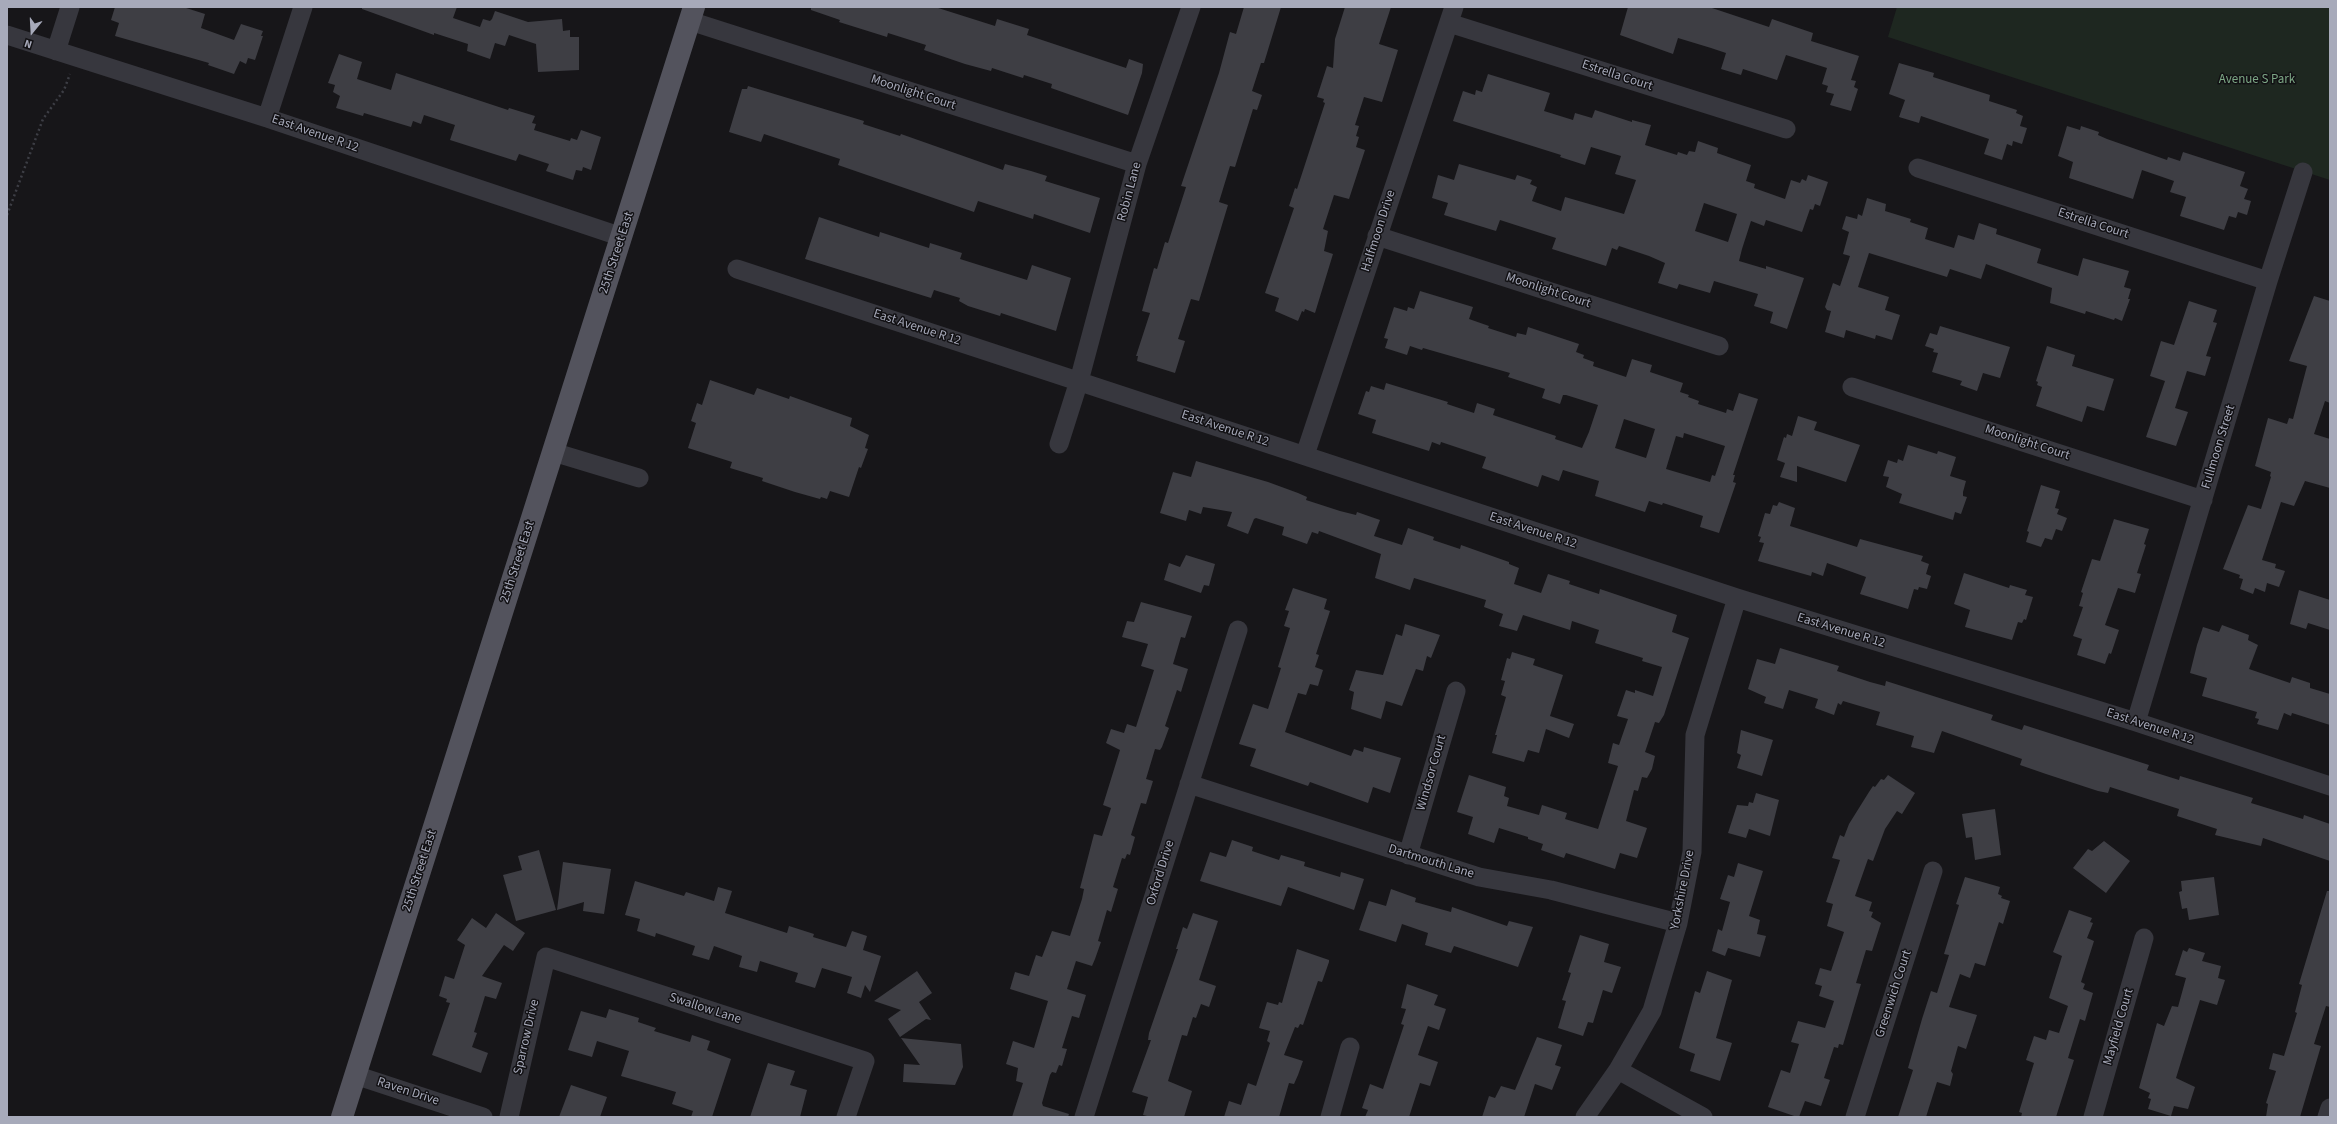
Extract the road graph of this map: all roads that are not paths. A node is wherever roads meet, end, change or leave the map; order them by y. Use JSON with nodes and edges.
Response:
{"nodes":[{"id":1,"x":70,"y":7,"type":"edge"},
{"id":2,"x":304,"y":7,"type":"edge"},
{"id":3,"x":1191,"y":7,"type":"edge"},
{"id":4,"x":692,"y":14,"type":"edge"},
{"id":5,"x":1451,"y":15,"type":"edge"},
{"id":6,"x":7,"y":35,"type":"edge"},
{"id":7,"x":56,"y":51,"type":"junction"},
{"id":8,"x":267,"y":118,"type":"junction"},
{"id":9,"x":1786,"y":129,"type":"dead end"},
{"id":10,"x":1137,"y":164,"type":"junction"},
{"id":11,"x":1918,"y":168,"type":"dead end"},
{"id":12,"x":2303,"y":172,"type":"dead end"},
{"id":13,"x":1377,"y":236,"type":"junction"},
{"id":14,"x":622,"y":237,"type":"junction"},
{"id":15,"x":737,"y":269,"type":"dead end"},
{"id":16,"x":2268,"y":281,"type":"junction"},
{"id":17,"x":1719,"y":346,"type":"dead end"},
{"id":18,"x":1079,"y":381,"type":"junction"},
{"id":19,"x":1852,"y":387,"type":"dead end"},
{"id":20,"x":1058,"y":444,"type":"dead end"},
{"id":21,"x":553,"y":452,"type":"junction"},
{"id":22,"x":1305,"y":455,"type":"junction"},
{"id":23,"x":639,"y":478,"type":"dead end"},
{"id":24,"x":2203,"y":500,"type":"junction"},
{"id":25,"x":1737,"y":598,"type":"junction"},
{"id":26,"x":1238,"y":630,"type":"dead end"},
{"id":27,"x":1456,"y":691,"type":"dead end"},
{"id":28,"x":2136,"y":722,"type":"junction"},
{"id":29,"x":1189,"y":784,"type":"junction"},
{"id":30,"x":2330,"y":786,"type":"edge"},
{"id":31,"x":1408,"y":855,"type":"junction"},
{"id":32,"x":1933,"y":871,"type":"dead end"},
{"id":33,"x":1678,"y":923,"type":"junction"},
{"id":34,"x":2144,"y":938,"type":"dead end"},
{"id":35,"x":546,"y":957,"type":"joint"},
{"id":36,"x":1350,"y":1047,"type":"dead end"},
{"id":37,"x":1618,"y":1070,"type":"junction"},
{"id":38,"x":355,"y":1075,"type":"junction"},
{"id":39,"x":2330,"y":1108,"type":"edge"},
{"id":40,"x":342,"y":1117,"type":"edge"},
{"id":41,"x":483,"y":1117,"type":"edge"},
{"id":42,"x":509,"y":1117,"type":"edge"},
{"id":43,"x":846,"y":1117,"type":"edge"},
{"id":44,"x":1084,"y":1117,"type":"edge"},
{"id":45,"x":1330,"y":1117,"type":"edge"},
{"id":46,"x":1585,"y":1117,"type":"edge"},
{"id":47,"x":1703,"y":1117,"type":"edge"},
{"id":48,"x":1855,"y":1117,"type":"edge"},
{"id":49,"x":2093,"y":1117,"type":"edge"},
{"id":50,"x":2327,"y":1117,"type":"edge"}],
"edges":[{"from":1,"to":7,"type":"street"},
{"from":2,"to":8,"type":"street"},
{"from":3,"to":10,"type":"street","name":"Robin Lane"},
{"from":4,"to":10,"type":"street","name":"Moonlight Court"},
{"from":4,"to":14,"type":"main road","name":"25th Street East"},
{"from":5,"to":9,"type":"street","name":"Estrella Court"},
{"from":5,"to":13,"type":"street","name":"Halfmoon Drive"},
{"from":6,"to":7,"type":"street","name":"East Avenue R 12"},
{"from":7,"to":8,"type":"street","name":"East Avenue R 12"},
{"from":8,"to":14,"type":"street","name":"East Avenue R 12"},
{"from":10,"to":18,"type":"street","name":"Robin Lane"},
{"from":11,"to":16,"type":"street","name":"Estrella Court"},
{"from":12,"to":16,"type":"street","name":"Fullmoon Street"},
{"from":13,"to":17,"type":"street","name":"Moonlight Court"},
{"from":13,"to":22,"type":"street","name":"Halfmoon Drive"},
{"from":14,"to":21,"type":"main road","name":"25th Street East"},
{"from":15,"to":18,"type":"street","name":"East Avenue R 12"},
{"from":16,"to":24,"type":"street","name":"Fullmoon Street"},
{"from":18,"to":20,"type":"street","name":"Robin Lane"},
{"from":18,"to":22,"type":"street","name":"East Avenue R 12"},
{"from":19,"to":24,"type":"street","name":"Moonlight Court"},
{"from":21,"to":23,"type":"street"},
{"from":21,"to":38,"type":"main road","name":"25th Street East"},
{"from":22,"to":25,"type":"street","name":"East Avenue R 12"},
{"from":24,"to":28,"type":"street","name":"Fullmoon Street"},
{"from":25,"to":28,"type":"street","name":"East Avenue R 12"},
{"from":25,"to":33,"type":"street","name":"Yorkshire Drive"},
{"from":26,"to":29,"type":"street","name":"Oxford Drive"},
{"from":27,"to":31,"type":"street","name":"Windsor Court"},
{"from":28,"to":30,"type":"street","name":"East Avenue R 12"},
{"from":29,"to":31,"type":"street","name":"Dartmouth Lane"},
{"from":29,"to":44,"type":"street","name":"Oxford Drive"},
{"from":31,"to":33,"type":"street","name":"Dartmouth Lane"},
{"from":32,"to":48,"type":"street","name":"Greenwich Court"},
{"from":33,"to":37,"type":"street","name":"Yorkshire Drive"},
{"from":34,"to":49,"type":"street","name":"Mayfield Court"},
{"from":35,"to":42,"type":"street","name":"Sparrow Drive"},
{"from":35,"to":43,"type":"street","name":"Swallow Lane"},
{"from":36,"to":45,"type":"street"},
{"from":37,"to":46,"type":"street","name":"Yorkshire Drive"},
{"from":37,"to":47,"type":"street"},
{"from":38,"to":40,"type":"main road","name":"25th Street East"},
{"from":38,"to":41,"type":"street","name":"Raven Drive"},
{"from":39,"to":50,"type":"street"}]}
